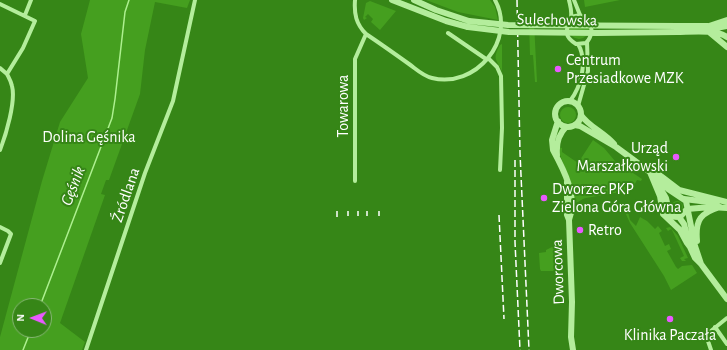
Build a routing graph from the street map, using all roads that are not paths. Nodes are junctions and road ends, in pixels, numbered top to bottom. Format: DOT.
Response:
graph roads {
  1 [pos="31,0"];
  2 [pos="195,0"];
  3 [pos="355,0"];
  4 [pos="392,0"];
  5 [pos="414,0"];
  6 [pos="495,0"];
  7 [pos="569,0"];
  8 [pos="574,0"];
  9 [pos="0,4"];
  10 [pos="25,15"];
  11 [pos="580,15"];
  12 [pos="571,17"];
  13 [pos="727,20"];
  14 [pos="468,24"];
  15 [pos="727,26"];
  16 [pos="708,29"];
  17 [pos="448,33"];
  18 [pos="366,34"];
  19 [pos="727,37"];
  20 [pos="587,42"];
  21 [pos="578,44"];
  22 [pos="727,48"];
  23 [pos="487,58"];
  24 [pos="0,68"];
  25 [pos="7,74"];
  26 [pos="570,101"];
  27 [pos="578,106"];
  28 [pos="581,115"];
  29 [pos="558,121"];
  30 [pos="575,125"];
  31 [pos="566,127"];
  32 [pos="616,147"];
  33 [pos="0,150"];
  34 [pos="557,157"];
  35 [pos="500,170"];
  36 [pos="651,174"];
  37 [pos="355,181"];
  38 [pos="681,198"];
  39 [pos="727,203"];
  40 [pos="667,205"];
  41 [pos="720,207"];
  42 [pos="727,208"];
  43 [pos="687,209"];
  44 [pos="679,217"];
  45 [pos="0,227"];
  46 [pos="690,247"];
  47 [pos="697,252"];
  48 [pos="0,262"];
  49 [pos="701,264"];
  50 [pos="727,299"];
  51 [pos="727,318"];
  52 [pos="715,327"];
  53 [pos="727,344"];
  54 [pos="86,350"];
  55 [pos="573,350"];
  56 [pos="711,350"];
  1 -- 10 [label="street"];
  2 -- 54 [label="street, Źródlana"];
  3 -- 18 [label="street"];
  4 -- 14 [label="street, Sulechowska"];
  5 -- 14 [label="street, Sulechowska"];
  6 -- 23 [label="street"];
  7 -- 12 [label="street"];
  8 -- 11 [label="street"];
  9 -- 10 [label="street"];
  10 -- 25 [label="street"];
  11 -- 12 [label="street"];
  11 -- 20 [label="street"];
  12 -- 21 [label="street"];
  13 -- 16 [label="street"];
  14 -- 16 [label="street, Sulechowska, bridge"];
  15 -- 16 [label="street, Sulechowska"];
  16 -- 19 [label="street, Sulechowska"];
  16 -- 22 [label="street"];
  17 -- 23 [label="street"];
  18 -- 23 [label="street"];
  18 -- 37 [label="street, Towarowa"];
  20 -- 21 [label="street"];
  20 -- 27 [label="street"];
  21 -- 26 [label="street"];
  23 -- 35 [label="street"];
  24 -- 25 [label="street"];
  25 -- 33 [label="street"];
  26 -- 27 [label="street"];
  26 -- 29 [label="street"];
  27 -- 28 [label="street"];
  28 -- 30 [label="street"];
  28 -- 32 [label="street"];
  29 -- 31 [label="street"];
  29 -- 34 [label="street, Dworcowa"];
  30 -- 31 [label="street"];
  30 -- 32 [label="street"];
  31 -- 34 [label="street, Dworcowa"];
  32 -- 36 [label="street"];
  34 -- 55 [label="street, Dworcowa"];
  36 -- 38 [label="street"];
  36 -- 39 [label="street"];
  36 -- 40 [label="street"];
  36 -- 46 [label="street"];
  38 -- 39 [label="street"];
  38 -- 40 [label="street"];
  38 -- 43 [label="street"];
  40 -- 44 [label="street"];
  41 -- 42 [label="street"];
  41 -- 43 [label="street"];
  41 -- 47 [label="street"];
  43 -- 44 [label="street"];
  43 -- 47 [label="street"];
  44 -- 46 [label="street"];
  45 -- 48 [label="street"];
  46 -- 49 [label="street"];
  47 -- 49 [label="street"];
  49 -- 50 [label="street"];
  51 -- 52 [label="street"];
  52 -- 53 [label="street"];
  52 -- 56 [label="street"];
}
